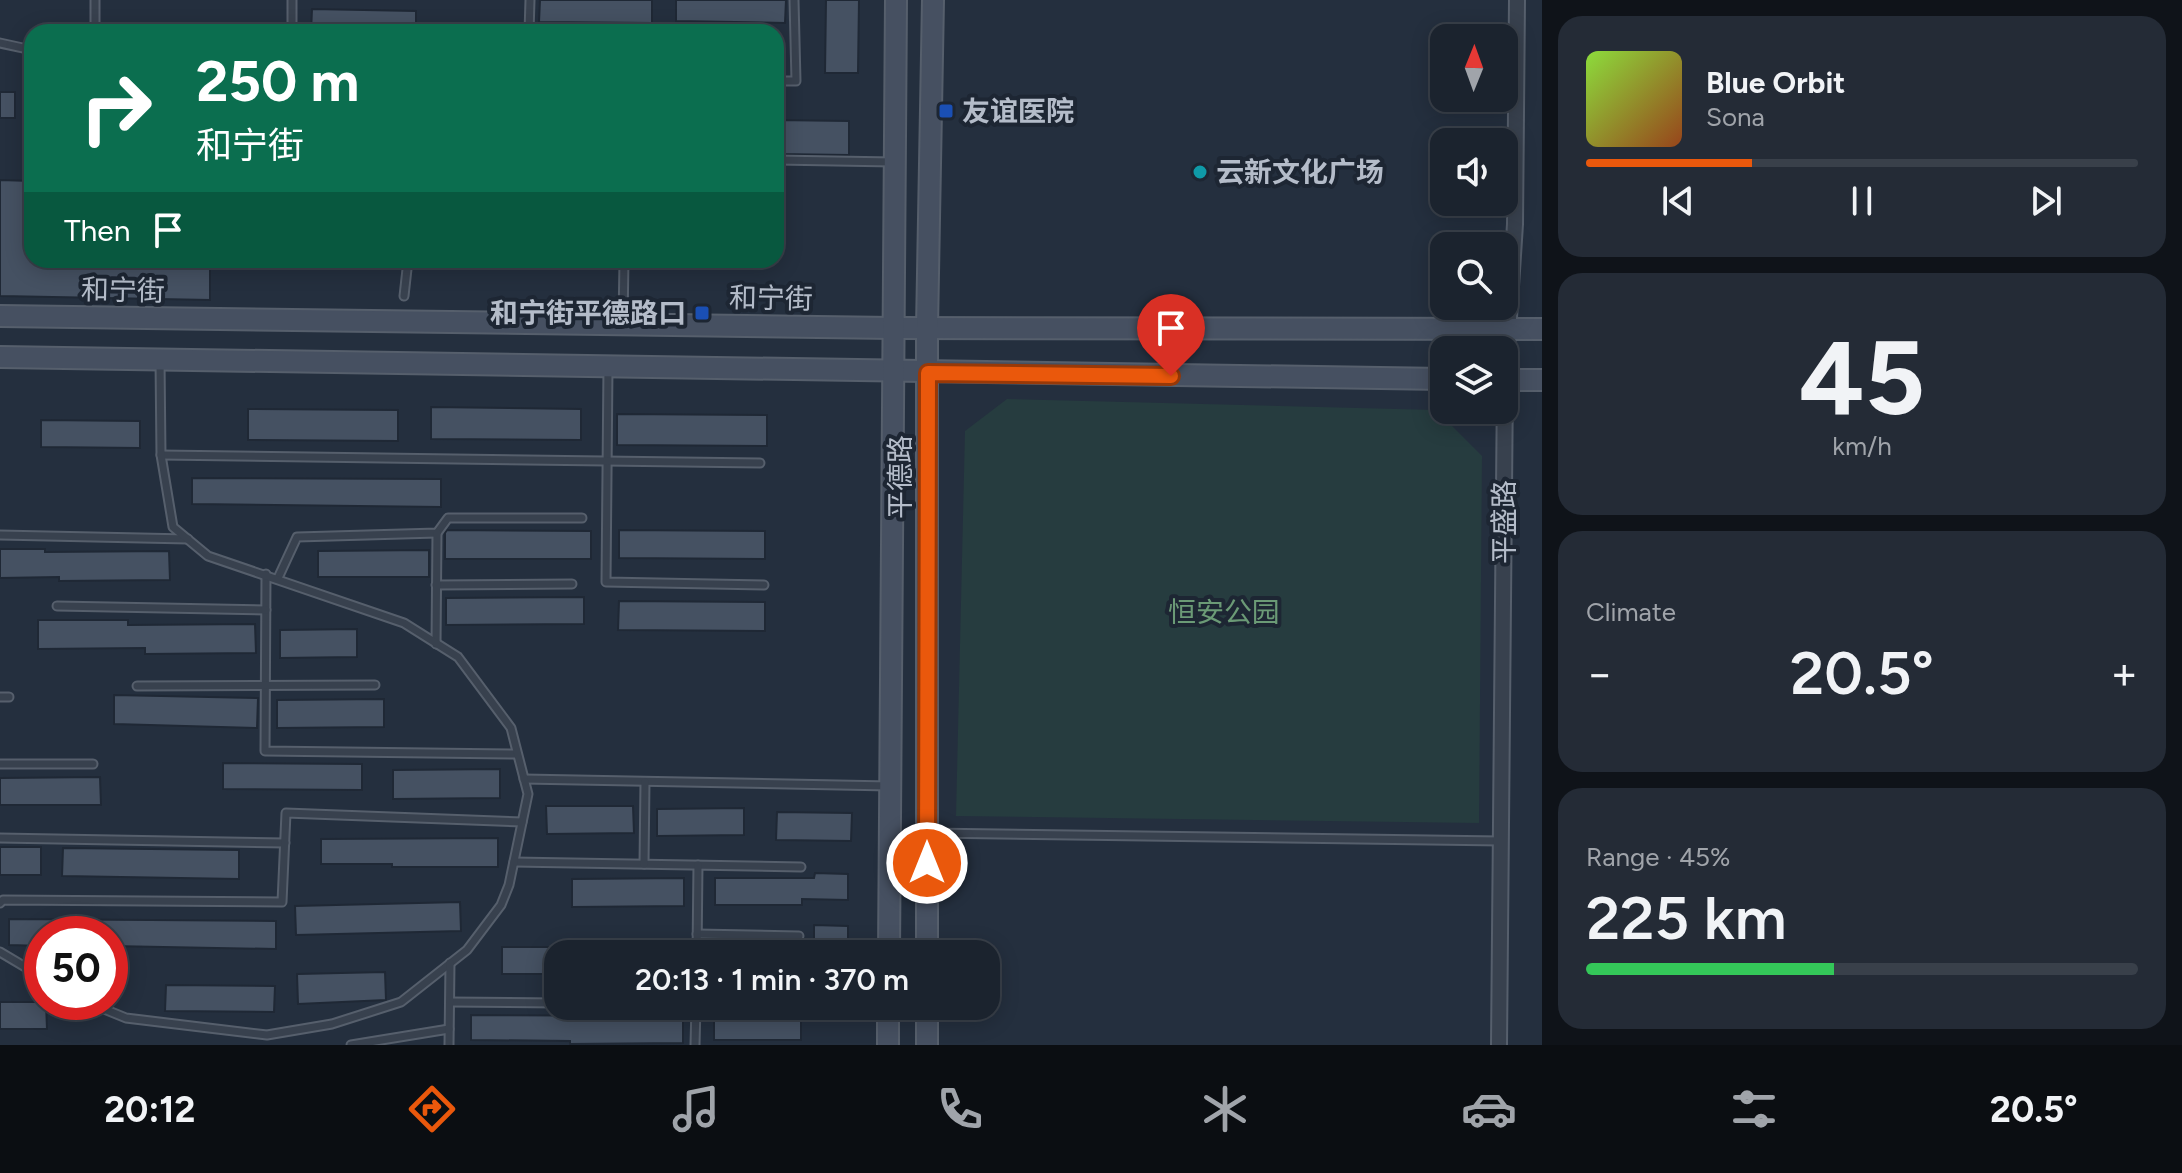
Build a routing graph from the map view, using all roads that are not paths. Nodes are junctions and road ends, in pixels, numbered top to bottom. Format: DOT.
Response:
graph roads {
  1 [pos="95,0"];
  2 [pos="292,0"];
  3 [pos="530,0"];
  4 [pos="794,0"];
  5 [pos="896,0"];
  6 [pos="933,0"];
  7 [pos="1517,0"];
  8 [pos="95,24"];
  9 [pos="292,24"];
  10 [pos="529,24"];
  11 [pos="0,43"];
  12 [pos="24,48"];
  13 [pos="784,81"];
  14 [pos="784,160"];
  15 [pos="895,162"];
  16 [pos="407,268"];
  17 [pos="624,268"];
  18 [pos="404,296"];
  19 [pos="0,316"];
  20 [pos="623,324"];
  21 [pos="893,328"];
  22 [pos="927,328"];
  23 [pos="1508,329"];
  24 [pos="1542,329"];
  25 [pos="1508,336"];
  26 [pos="0,357"];
  27 [pos="160,359"];
  28 [pos="608,367"];
  29 [pos="893,373"];
  30 [pos="928,373"];
  31 [pos="1430,379"];
  32 [pos="1518,380"];
  33 [pos="1542,380"];
  34 [pos="1505,424"];
  35 [pos="161,455"];
  36 [pos="607,460"];
  37 [pos="760,463"];
  38 [pos="582,518"];
  39 [pos="437,533"];
  40 [pos="0,535"];
  41 [pos="188,539"];
  42 [pos="266,574"];
  43 [pos="278,578"];
  44 [pos="572,584"];
  45 [pos="436,585"];
  46 [pos="764,585"];
  47 [pos="57,606"];
  48 [pos="266,610"];
  49 [pos="436,644"];
  50 [pos="375,685"];
  51 [pos="137,686"];
  52 [pos="265,687"];
  53 [pos="517,754"];
  54 [pos="0,764"];
  55 [pos="93,764"];
  56 [pos="524,779"];
  57 [pos="645,782"];
  58 [pos="890,786"];
  59 [pos="522,822"];
  60 [pos="927,833"];
  61 [pos="0,838"];
  62 [pos="1501,841"];
  63 [pos="285,843"];
  64 [pos="514,862"];
  65 [pos="644,864"];
  66 [pos="698,865"];
  67 [pos="801,867"];
  68 [pos="0,903"];
  69 [pos="697,934"];
  70 [pos="799,936"];
  71 [pos="697,940"];
  72 [pos="889,940"];
  73 [pos="927,940"];
  74 [pos="0,952"];
  75 [pos="450,963"];
  76 [pos="24,966"];
  77 [pos="450,1002"];
  78 [pos="544,1003"];
  79 [pos="128,1018"];
  80 [pos="696,1020"];
  81 [pos="888,1020"];
  82 [pos="927,1020"];
  83 [pos="449,1029"];
  84 [pos="255,1034"];
  85 [pos="254,1045"];
  86 [pos="351,1045"];
  87 [pos="449,1045"];
  88 [pos="695,1045"];
  89 [pos="888,1045"];
  90 [pos="927,1045"];
  91 [pos="1499,1045"];
  1 -- 8 [label="lane"];
  2 -- 9 [label="lane"];
  3 -- 10 [label="lane"];
  4 -- 13 [label="lane"];
  5 -- 15 [label="main road, 平德路"];
  6 -- 22 [label="main road, 平德路"];
  7 -- 23 [label="street, 平盛路"];
  11 -- 12 [label="lane"];
  14 -- 15 [label="lane"];
  15 -- 21 [label="main road, 平德路"];
  16 -- 18 [label="lane"];
  17 -- 20 [label="lane"];
  19 -- 20 [label="main road, 和宁街"];
  20 -- 21 [label="main road, 和宁街"];
  21 -- 22 [label="main road, 和宁街"];
  21 -- 29 [label="main road, 平德路"];
  22 -- 23 [label="main road, 和宁街"];
  22 -- 30 [label="main road, 平德路"];
  23 -- 24 [label="main road, 和宁街"];
  23 -- 25 [label="street, 平盛路"];
  26 -- 27 [label="main road"];
  27 -- 28 [label="main road"];
  27 -- 35 [label="lane"];
  28 -- 29 [label="main road"];
  28 -- 36 [label="lane"];
  29 -- 30 [label="main road"];
  29 -- 58 [label="main road, 平德路"];
  30 -- 31 [label="main road"];
  30 -- 60 [label="main road, 平德路"];
  32 -- 33 [label="main road"];
  34 -- 62 [label="street, 平盛路"];
  35 -- 36 [label="lane"];
  35 -- 41 [label="lane"];
  36 -- 37 [label="lane"];
  36 -- 46 [label="lane"];
  38 -- 39 [label="lane"];
  39 -- 43 [label="lane"];
  39 -- 45 [label="lane"];
  40 -- 41 [label="lane"];
  41 -- 42 [label="lane"];
  42 -- 43 [label="lane"];
  42 -- 48 [label="lane"];
  43 -- 49 [label="lane"];
  44 -- 45 [label="lane"];
  45 -- 49 [label="lane"];
  47 -- 48 [label="lane"];
  48 -- 52 [label="lane"];
  49 -- 53 [label="lane"];
  50 -- 52 [label="lane"];
  51 -- 52 [label="lane"];
  52 -- 53 [label="lane"];
  53 -- 56 [label="lane"];
  54 -- 55 [label="lane"];
  56 -- 57 [label="lane"];
  56 -- 59 [label="lane"];
  57 -- 58 [label="lane"];
  57 -- 65 [label="lane"];
  58 -- 72 [label="main road, 平德路"];
  59 -- 63 [label="lane"];
  59 -- 64 [label="lane"];
  60 -- 62 [label="lane"];
  60 -- 73 [label="main road, 平德路"];
  61 -- 63 [label="lane"];
  62 -- 91 [label="street, 平盛路"];
  63 -- 68 [label="lane"];
  64 -- 65 [label="lane"];
  64 -- 75 [label="lane"];
  65 -- 66 [label="lane"];
  66 -- 67 [label="lane"];
  66 -- 69 [label="lane"];
  69 -- 70 [label="lane"];
  69 -- 71 [label="lane"];
  74 -- 76 [label="lane"];
  75 -- 77 [label="lane"];
  75 -- 84 [label="lane"];
  77 -- 78 [label="lane"];
  77 -- 83 [label="lane"];
  79 -- 84 [label="lane"];
  80 -- 88 [label="lane"];
  81 -- 89 [label="main road"];
  82 -- 90 [label="main road"];
  83 -- 86 [label="lane"];
  83 -- 87 [label="lane"];
  84 -- 85 [label="lane"];
}
